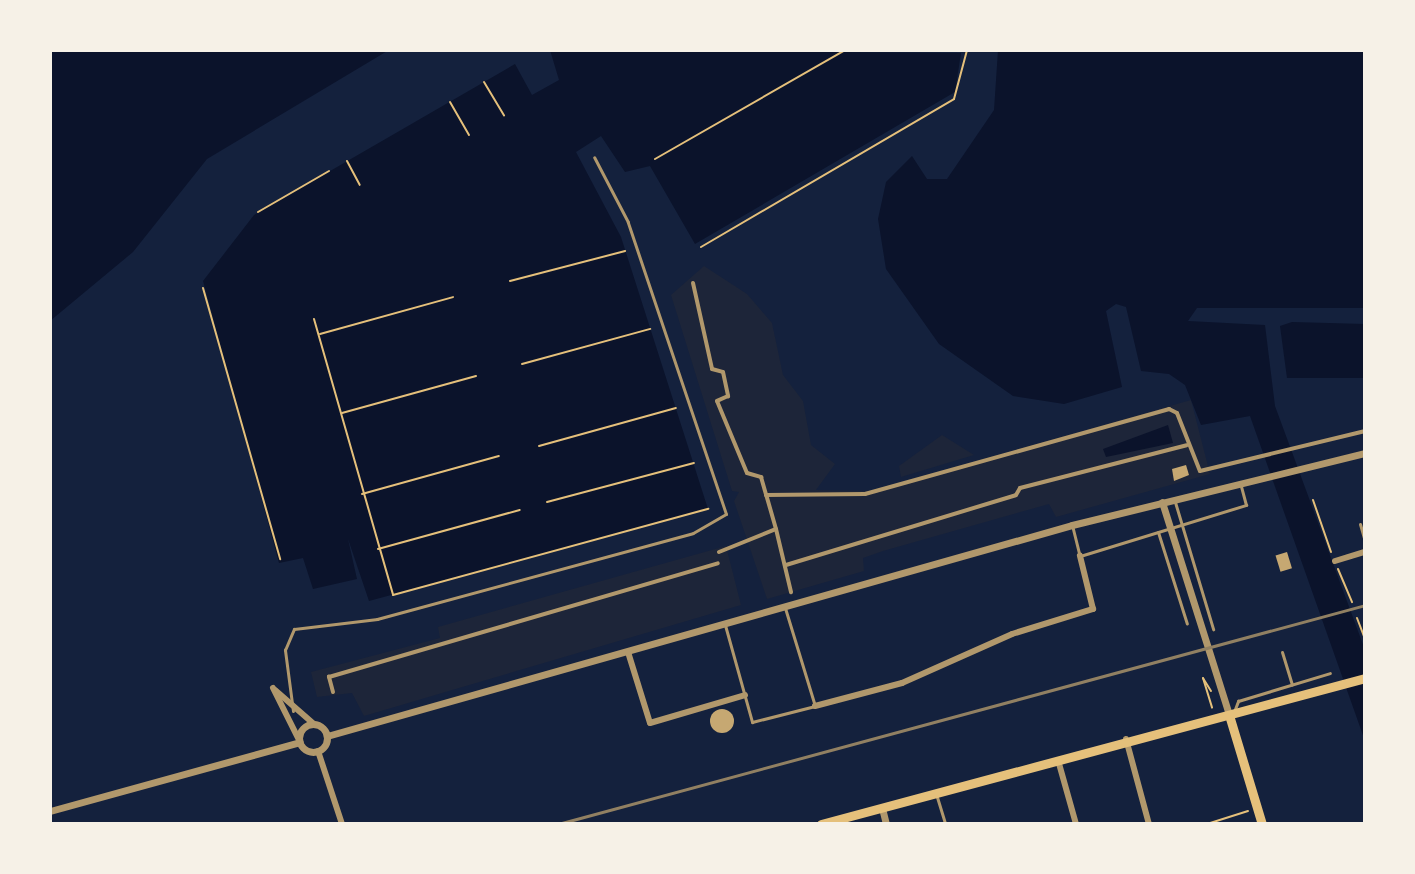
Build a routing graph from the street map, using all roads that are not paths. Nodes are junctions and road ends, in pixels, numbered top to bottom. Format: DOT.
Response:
graph roads {
  1 [pos="594,157"];
  2 [pos="693,283"];
  3 [pos="1365,431"];
  4 [pos="1187,445"];
  5 [pos="1365,453"];
  6 [pos="1241,482"];
  7 [pos="766,495"];
  8 [pos="1174,499"];
  9 [pos="1162,502"];
  10 [pos="1181,524"];
  11 [pos="1360,524"];
  12 [pos="1072,525"];
  13 [pos="1170,528"];
  14 [pos="776,529"];
  15 [pos="1157,531"];
  16 [pos="1365,542"];
  17 [pos="722,551"];
  18 [pos="1365,552"];
  19 [pos="1080,556"];
  20 [pos="1335,561"];
  21 [pos="718,563"];
  22 [pos="786,565"];
  23 [pos="791,592"];
  24 [pos="785,607"];
  25 [pos="1187,624"];
  26 [pos="725,625"];
  27 [pos="1213,629"];
  28 [pos="628,652"];
  29 [pos="1282,652"];
  30 [pos="1330,673"];
  31 [pos="1365,678"];
  32 [pos="1292,685"];
  33 [pos="333,692"];
  34 [pos="745,695"];
  35 [pos="815,706"];
  36 [pos="293,711"];
  37 [pos="1231,714"];
  38 [pos="314,724"];
  39 [pos="327,736"];
  40 [pos="1126,739"];
  41 [pos="300,742"];
  42 [pos="318,751"];
  43 [pos="1058,760"];
  44 [pos="936,793"];
  45 [pos="882,808"];
  46 [pos="50,811"];
  47 [pos="342,824"];
  48 [pos="821,824"];
  49 [pos="886,824"];
  50 [pos="945,824"];
  51 [pos="1076,824"];
  52 [pos="1149,824"];
  53 [pos="1262,824"];
  1 -- 36 [label="lane"];
  2 -- 7 [label="street"];
  3 -- 4 [label="street"];
  4 -- 7 [label="street"];
  4 -- 22 [label="street"];
  5 -- 6 [label="street"];
  6 -- 8 [label="street"];
  6 -- 10 [label="lane"];
  7 -- 14 [label="street"];
  8 -- 9 [label="street"];
  8 -- 10 [label="lane"];
  9 -- 12 [label="street"];
  9 -- 13 [label="street"];
  10 -- 13 [label="lane"];
  10 -- 27 [label="lane"];
  11 -- 16 [label="lane"];
  12 -- 19 [label="lane"];
  12 -- 24 [label="street"];
  13 -- 15 [label="lane"];
  13 -- 37 [label="street"];
  14 -- 17 [label="street"];
  14 -- 22 [label="street"];
  15 -- 19 [label="lane"];
  15 -- 25 [label="lane"];
  18 -- 20 [label="street"];
  19 -- 35 [label="street"];
  21 -- 33 [label="street"];
  22 -- 23 [label="street"];
  24 -- 26 [label="street"];
  24 -- 35 [label="lane"];
  26 -- 28 [label="street"];
  26 -- 34 [label="lane"];
  28 -- 34 [label="street"];
  28 -- 39 [label="street"];
  29 -- 32 [label="lane"];
  30 -- 32 [label="lane"];
  31 -- 37 [label="main road"];
  32 -- 37 [label="lane"];
  34 -- 35 [label="lane"];
  36 -- 38 [label="street"];
  36 -- 41 [label="street"];
  37 -- 40 [label="main road"];
  37 -- 53 [label="main road"];
  38 -- 39 [label="street"];
  38 -- 41 [label="street"];
  39 -- 42 [label="street"];
  40 -- 43 [label="main road"];
  40 -- 52 [label="street"];
  41 -- 42 [label="street"];
  41 -- 46 [label="street"];
  42 -- 47 [label="street"];
  43 -- 44 [label="main road"];
  43 -- 51 [label="street"];
  44 -- 45 [label="main road"];
  44 -- 50 [label="lane"];
  45 -- 48 [label="main road"];
  45 -- 49 [label="street"];
}
